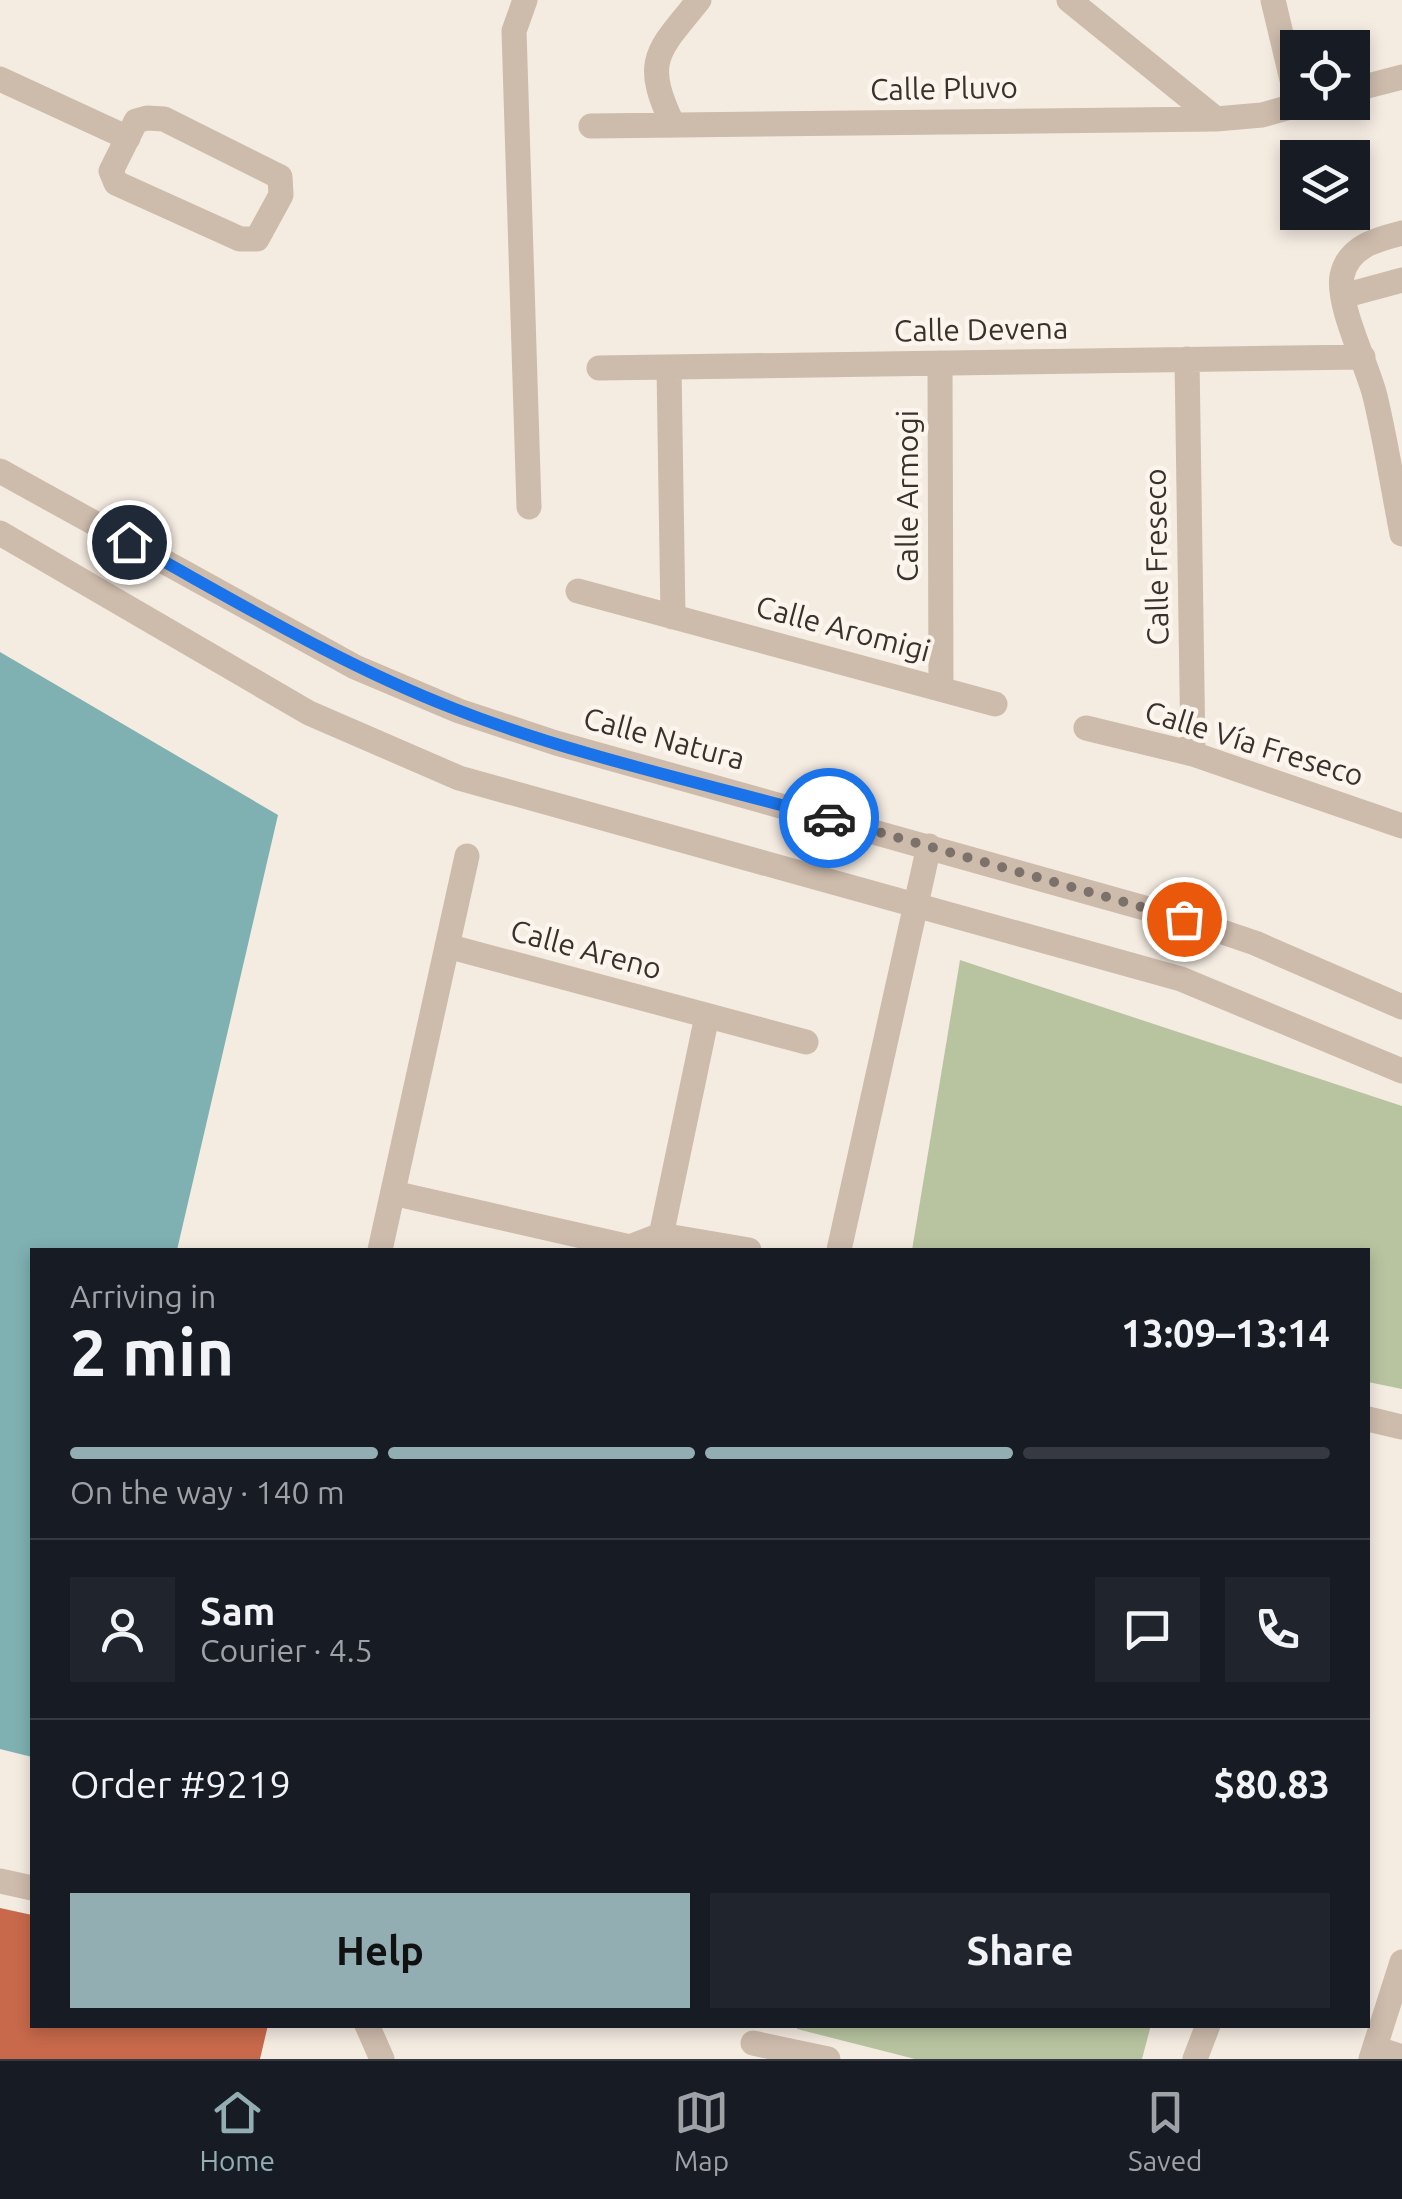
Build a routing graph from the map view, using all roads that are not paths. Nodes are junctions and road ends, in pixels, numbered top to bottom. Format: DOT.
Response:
graph roads {
  1 [pos="525,0"];
  2 [pos="699,0"];
  3 [pos="1069,0"];
  4 [pos="1274,0"];
  5 [pos="1282,30"];
  6 [pos="1402,77"];
  7 [pos="0,78"];
  8 [pos="1370,85"];
  9 [pos="1280,111"];
  10 [pos="1216,119"];
  11 [pos="673,125"];
  12 [pos="590,126"];
  13 [pos="128,138"];
  14 [pos="1402,233"];
  15 [pos="1402,280"];
  16 [pos="1344,296"];
  17 [pos="1364,357"];
  18 [pos="1187,360"];
  19 [pos="940,363"];
  20 [pos="670,367"];
  21 [pos="598,368"];
  22 [pos="0,470"];
  23 [pos="529,506"];
  24 [pos="0,533"];
  25 [pos="1402,534"];
  26 [pos="578,591"];
  27 [pos="674,618"];
  28 [pos="941,689"];
  29 [pos="995,704"];
  30 [pos="1086,728"];
  31 [pos="1193,754"];
  32 [pos="1402,826"];
  33 [pos="929,846"];
  34 [pos="467,856"];
  35 [pos="916,904"];
  36 [pos="447,946"];
  37 [pos="1402,1007"];
  38 [pos="707,1016"];
  39 [pos="806,1042"];
  40 [pos="1402,1071"];
  41 [pos="393,1192"];
  42 [pos="660,1243"];
  43 [pos="380,1248"];
  44 [pos="632,1248"];
  45 [pos="724,1248"];
  46 [pos="839,1248"];
  47 [pos="1370,1419"];
  48 [pos="1402,1426"];
  49 [pos="0,1881"];
  50 [pos="30,1888"];
  51 [pos="1402,1962"];
  52 [pos="368,2028"];
  53 [pos="1207,2028"];
  54 [pos="754,2042"];
  55 [pos="1373,2054"];
  56 [pos="1402,2057"];
  57 [pos="382,2059"];
  58 [pos="828,2059"];
  59 [pos="1195,2059"];
  1 -- 23 [label="street"];
  2 -- 11 [label="street"];
  3 -- 10 [label="street"];
  4 -- 5 [label="street"];
  6 -- 8 [label="street"];
  7 -- 13 [label="street"];
  9 -- 10 [label="street, Calle Pluvo"];
  10 -- 11 [label="street, Calle Pluvo"];
  11 -- 12 [label="street, Calle Pluvo"];
  13 -- 13 [label="street"];
  14 -- 16 [label="street"];
  15 -- 16 [label="street"];
  16 -- 17 [label="street"];
  17 -- 18 [label="street, Calle Devena"];
  17 -- 25 [label="street"];
  18 -- 19 [label="street, Calle Devena"];
  18 -- 31 [label="street, Calle Freseco"];
  19 -- 20 [label="street, Calle Devena"];
  19 -- 28 [label="street, Calle Armogi"];
  20 -- 21 [label="street, Calle Devena"];
  20 -- 27 [label="street"];
  22 -- 33 [label="street, Calle Natura"];
  24 -- 35 [label="street"];
  26 -- 27 [label="street, Calle Aromigi"];
  27 -- 28 [label="street, Calle Aromigi"];
  28 -- 29 [label="street, Calle Aromigi"];
  30 -- 31 [label="street, Calle Vía Freseco"];
  31 -- 32 [label="street, Calle Vía Freseco"];
  33 -- 35 [label="street"];
  33 -- 37 [label="street, Calle Natura"];
  34 -- 36 [label="street"];
  35 -- 40 [label="street"];
  35 -- 46 [label="street"];
  36 -- 38 [label="street, Calle Areno"];
  36 -- 41 [label="street"];
  38 -- 39 [label="street, Calle Areno"];
  38 -- 42 [label="street"];
  41 -- 43 [label="street"];
  41 -- 44 [label="street"];
  42 -- 44 [label="street"];
  42 -- 45 [label="street"];
  47 -- 48 [label="street"];
  49 -- 50 [label="street"];
  51 -- 55 [label="street"];
  52 -- 57 [label="street"];
  53 -- 59 [label="street"];
  54 -- 58 [label="street"];
  55 -- 56 [label="street"];
}
